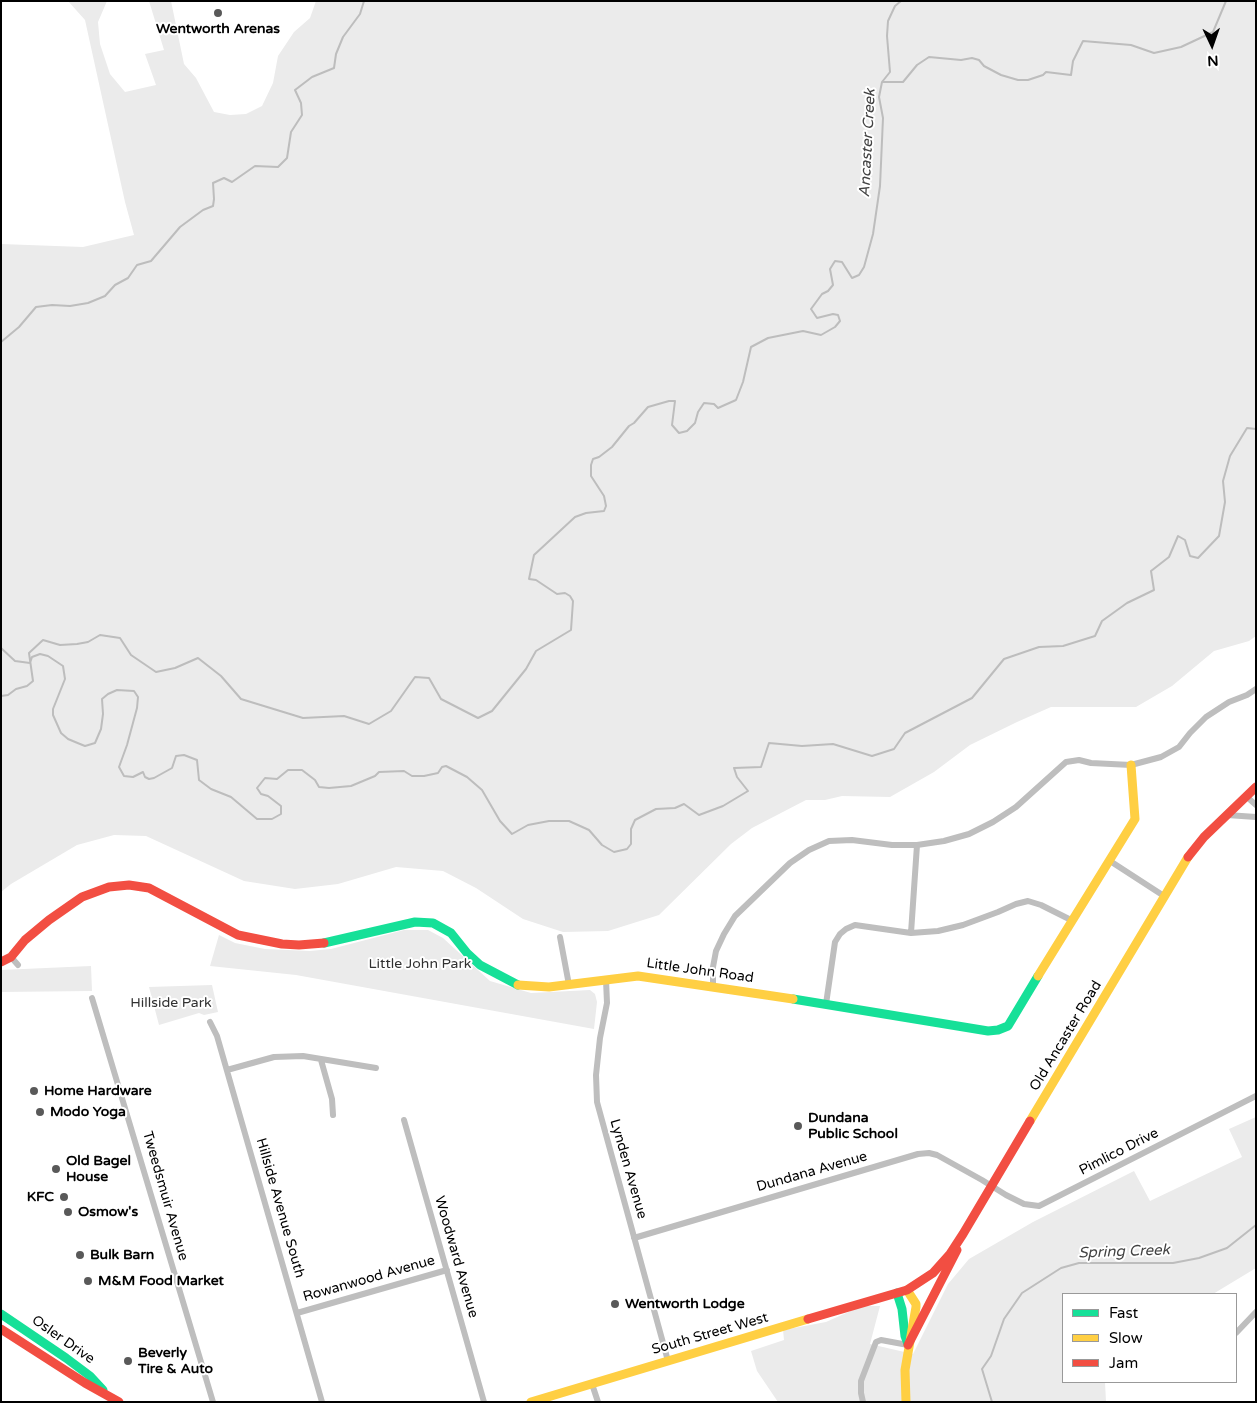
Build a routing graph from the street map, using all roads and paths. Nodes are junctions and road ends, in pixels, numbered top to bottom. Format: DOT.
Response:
graph roads {
  1 [pos="1256,689"];
  2 [pos="1131,765"];
  3 [pos="1256,787"];
  4 [pos="1247,796"];
  5 [pos="1256,805"];
  6 [pos="1227,815"];
  7 [pos="1256,817"];
  8 [pos="917,845"];
  9 [pos="1110,861"];
  10 [pos="1164,896"];
  11 [pos="1071,920"];
  12 [pos="911,933"];
  13 [pos="560,937"];
  14 [pos="11,957"];
  15 [pos="1,962"];
  16 [pos="18,965"];
  17 [pos="606,980"];
  18 [pos="569,985"];
  19 [pos="713,986"];
  20 [pos="92,998"];
  21 [pos="826,1004"];
  22 [pos="210,1022"];
  23 [pos="321,1060"];
  24 [pos="376,1068"];
  25 [pos="227,1070"];
  26 [pos="1256,1096"];
  27 [pos="333,1115"];
  28 [pos="404,1120"];
  29 [pos="992,1186"];
  30 [pos="963,1234"];
  31 [pos="634,1238"];
  32 [pos="447,1270"];
  33 [pos="906,1290"];
  34 [pos="897,1293"];
  35 [pos="1256,1312"];
  36 [pos="297,1313"];
  37 [pos="1,1314"];
  38 [pos="1,1329"];
  39 [pos="1237,1332"];
  40 [pos="908,1345"];
  41 [pos="668,1361"];
  42 [pos="592,1384"];
  43 [pos="106,1393"];
  44 [pos="100,1402"];
  45 [pos="119,1402"];
  46 [pos="213,1402"];
  47 [pos="322,1402"];
  48 [pos="484,1402"];
  49 [pos="531,1402"];
  50 [pos="598,1402"];
  51 [pos="863,1402"];
  52 [pos="906,1402"];
  1 -- 2 [label="street"];
  2 -- 8 [label="street"];
  2 -- 9 [label="street, Little John Road"];
  3 -- 4 [label="street, Old Ancaster Road"];
  4 -- 5 [label="street"];
  4 -- 6 [label="street, Old Ancaster Road"];
  6 -- 7 [label="street"];
  6 -- 10 [label="street, Old Ancaster Road"];
  8 -- 12 [label="street"];
  8 -- 19 [label="street"];
  9 -- 10 [label="street"];
  9 -- 11 [label="street, Little John Road"];
  10 -- 29 [label="street, Old Ancaster Road"];
  11 -- 12 [label="street"];
  11 -- 21 [label="street, Little John Road"];
  12 -- 21 [label="street"];
  13 -- 18 [label="street"];
  14 -- 15 [label="street, Little John Road"];
  14 -- 16 [label="street"];
  14 -- 18 [label="street, Little John Road"];
  17 -- 18 [label="street, Little John Road"];
  17 -- 19 [label="street, Little John Road"];
  17 -- 31 [label="street, Lynden Avenue"];
  19 -- 21 [label="street, Little John Road"];
  20 -- 46 [label="street, Tweedsmuir Avenue"];
  22 -- 25 [label="street, Hillside Avenue South"];
  23 -- 24 [label="street"];
  23 -- 25 [label="street"];
  23 -- 27 [label="street"];
  25 -- 36 [label="street, Hillside Avenue South"];
  26 -- 29 [label="street, Pimlico Drive"];
  28 -- 32 [label="street, Woodward Avenue"];
  29 -- 30 [label="street, Old Ancaster Road"];
  29 -- 31 [label="street, Dundana Avenue"];
  30 -- 33 [label="street, Old Ancaster Road"];
  30 -- 40 [label="street"];
  31 -- 41 [label="street, Lynden Avenue"];
  32 -- 36 [label="street, Rowanwood Avenue"];
  32 -- 48 [label="street, Woodward Avenue"];
  33 -- 34 [label="street, Old Ancaster Road"];
  33 -- 40 [label="street"];
  34 -- 40 [label="street"];
  34 -- 41 [label="street, South Street West"];
  35 -- 39 [label="street"];
  36 -- 47 [label="street, Hillside Avenue South"];
  37 -- 43 [label="street, Osler Drive"];
  38 -- 43 [label="street, Osler Drive"];
  40 -- 51 [label="street"];
  40 -- 52 [label="street"];
  41 -- 42 [label="street, South Street West"];
  42 -- 49 [label="street, South Street West"];
  42 -- 50 [label="street"];
  43 -- 44 [label="street"];
  43 -- 45 [label="street, Osler Drive"];
}
